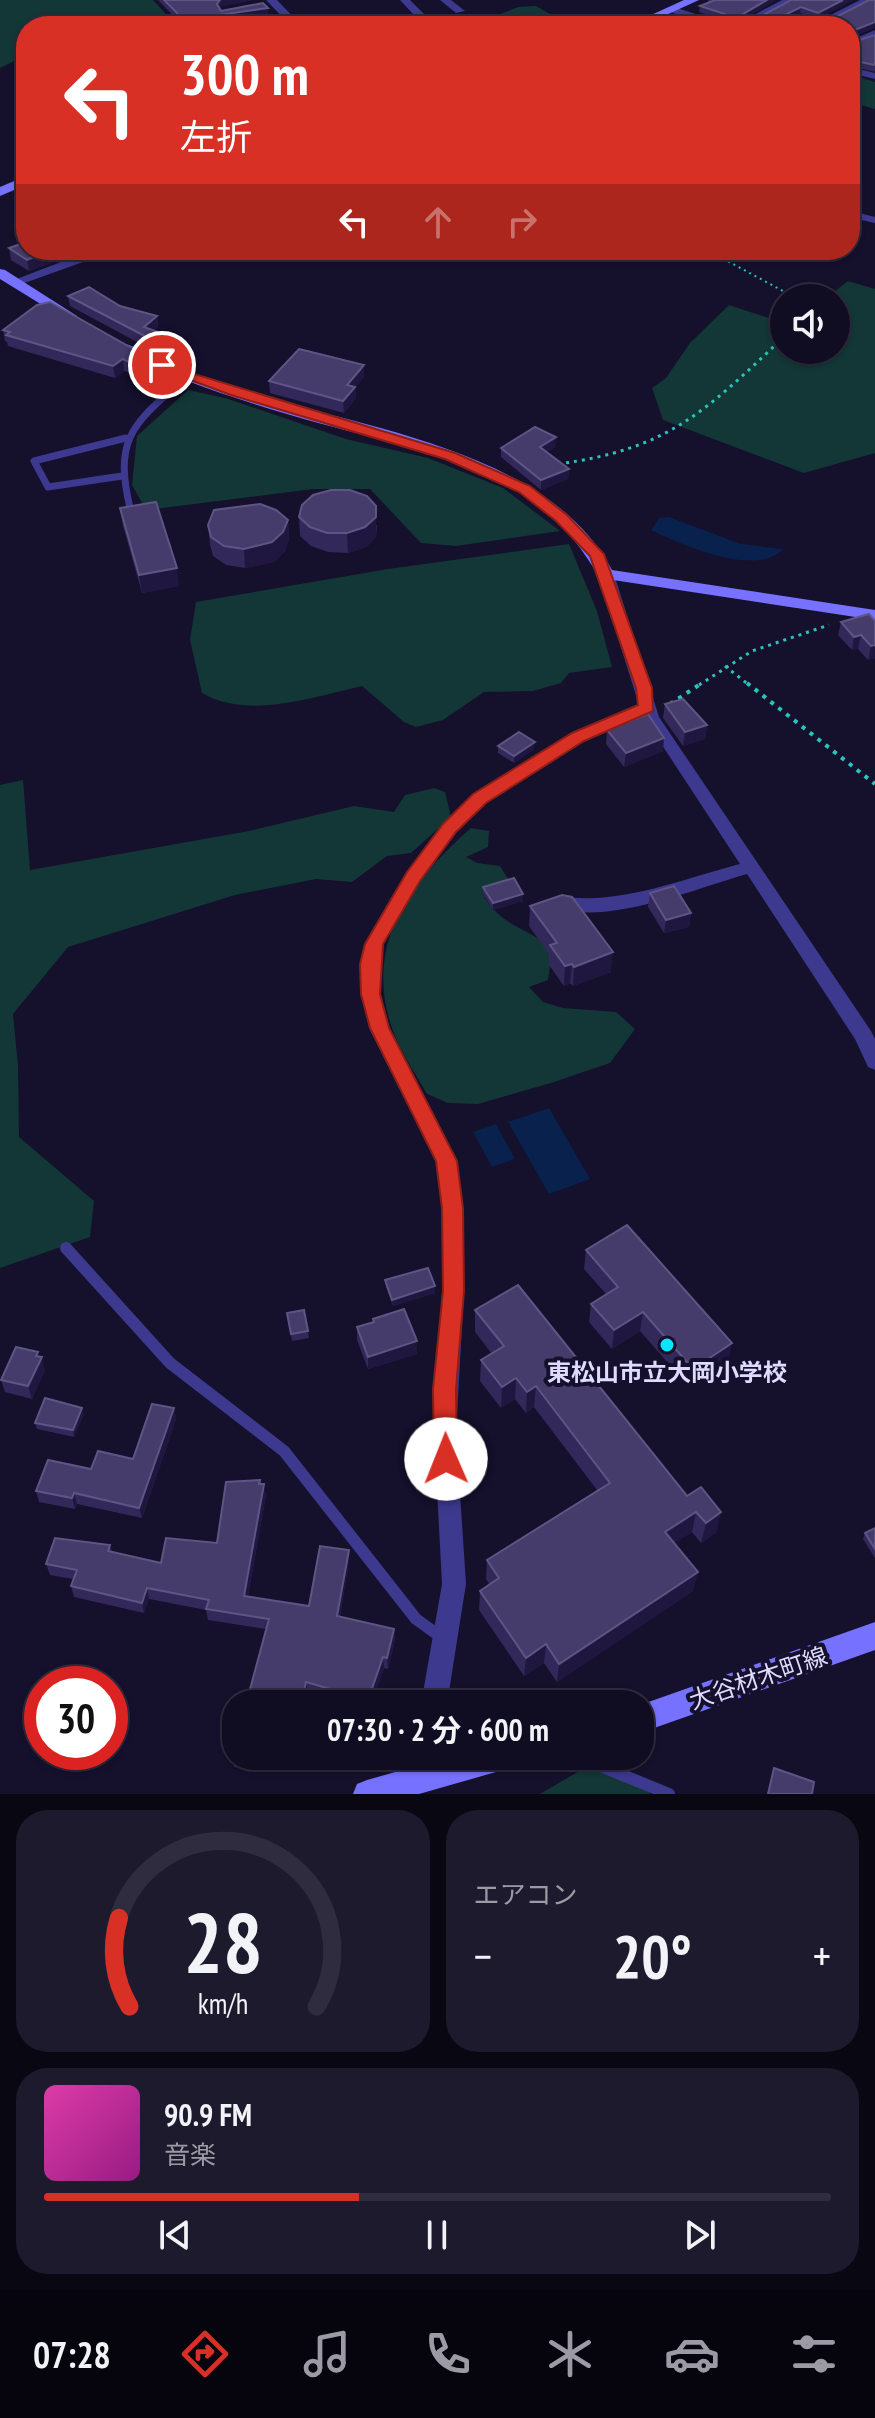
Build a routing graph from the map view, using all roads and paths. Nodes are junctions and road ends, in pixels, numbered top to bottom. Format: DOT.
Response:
graph roads {
  1 [pos="405,0"];
  2 [pos="445,0"];
  3 [pos="693,0"];
  4 [pos="790,0"];
  5 [pos="868,0"];
  6 [pos="268,2"];
  7 [pos="674,10"];
  8 [pos="460,11"];
  9 [pos="285,16"];
  10 [pos="420,16"];
  11 [pos="659,16"];
  12 [pos="692,16"];
  13 [pos="758,16"];
  14 [pos="835,16"];
  15 [pos="68,260"];
  16 [pos="726,260"];
  17 [pos="0,273"];
  18 [pos="15,282"];
  19 [pos="770,284"];
  20 [pos="80,323"];
  21 [pos="105,337"];
  22 [pos="770,349"];
  23 [pos="187,376"];
  24 [pos="126,438"];
  25 [pos="555,465"];
  26 [pos="122,476"];
  27 [pos="131,512"];
  28 [pos="606,574"];
  29 [pos="868,614"];
  30 [pos="725,666"];
  31 [pos="649,712"];
  32 [pos="875,784"];
  33 [pos="750,867"];
  34 [pos="545,901"];
  35 [pos="875,1062"];
  36 [pos="66,1248"];
  37 [pos="875,1636"];
  38 [pos="444,1639"];
  39 [pos="436,1690"];
  40 [pos="654,1714"];
  41 [pos="444,1770"];
  42 [pos="610,1770"];
  43 [pos="423,1775"];
  44 [pos="367,1794"];
  45 [pos="669,1794"];
  1 -- 10 [label="street"];
  2 -- 8 [label="street"];
  3 -- 7 [label="street"];
  4 -- 13 [label="street"];
  5 -- 14 [label="street"];
  6 -- 9 [label="street"];
  7 -- 11 [label="street"];
  7 -- 12 [label="street"];
  15 -- 18 [label="street"];
  16 -- 19 [label="path"];
  17 -- 18 [label="street"];
  18 -- 20 [label="street"];
  21 -- 23 [label="street"];
  22 -- 25 [label="path"];
  23 -- 24 [label="lane"];
  23 -- 28 [label="street"];
  24 -- 26 [label="lane"];
  24 -- 26 [label="lane"];
  26 -- 27 [label="lane"];
  28 -- 29 [label="street"];
  28 -- 31 [label="street"];
  29 -- 30 [label="path"];
  30 -- 31 [label="path"];
  30 -- 32 [label="path"];
  31 -- 33 [label="street"];
  31 -- 38 [label="street"];
  33 -- 34 [label="street"];
  33 -- 35 [label="street"];
  36 -- 38 [label="lane"];
  37 -- 40 [label="street, 大谷材木町線"];
  38 -- 39 [label="street"];
  41 -- 43 [label="street"];
  42 -- 45 [label="lane"];
  43 -- 44 [label="street"];
}
